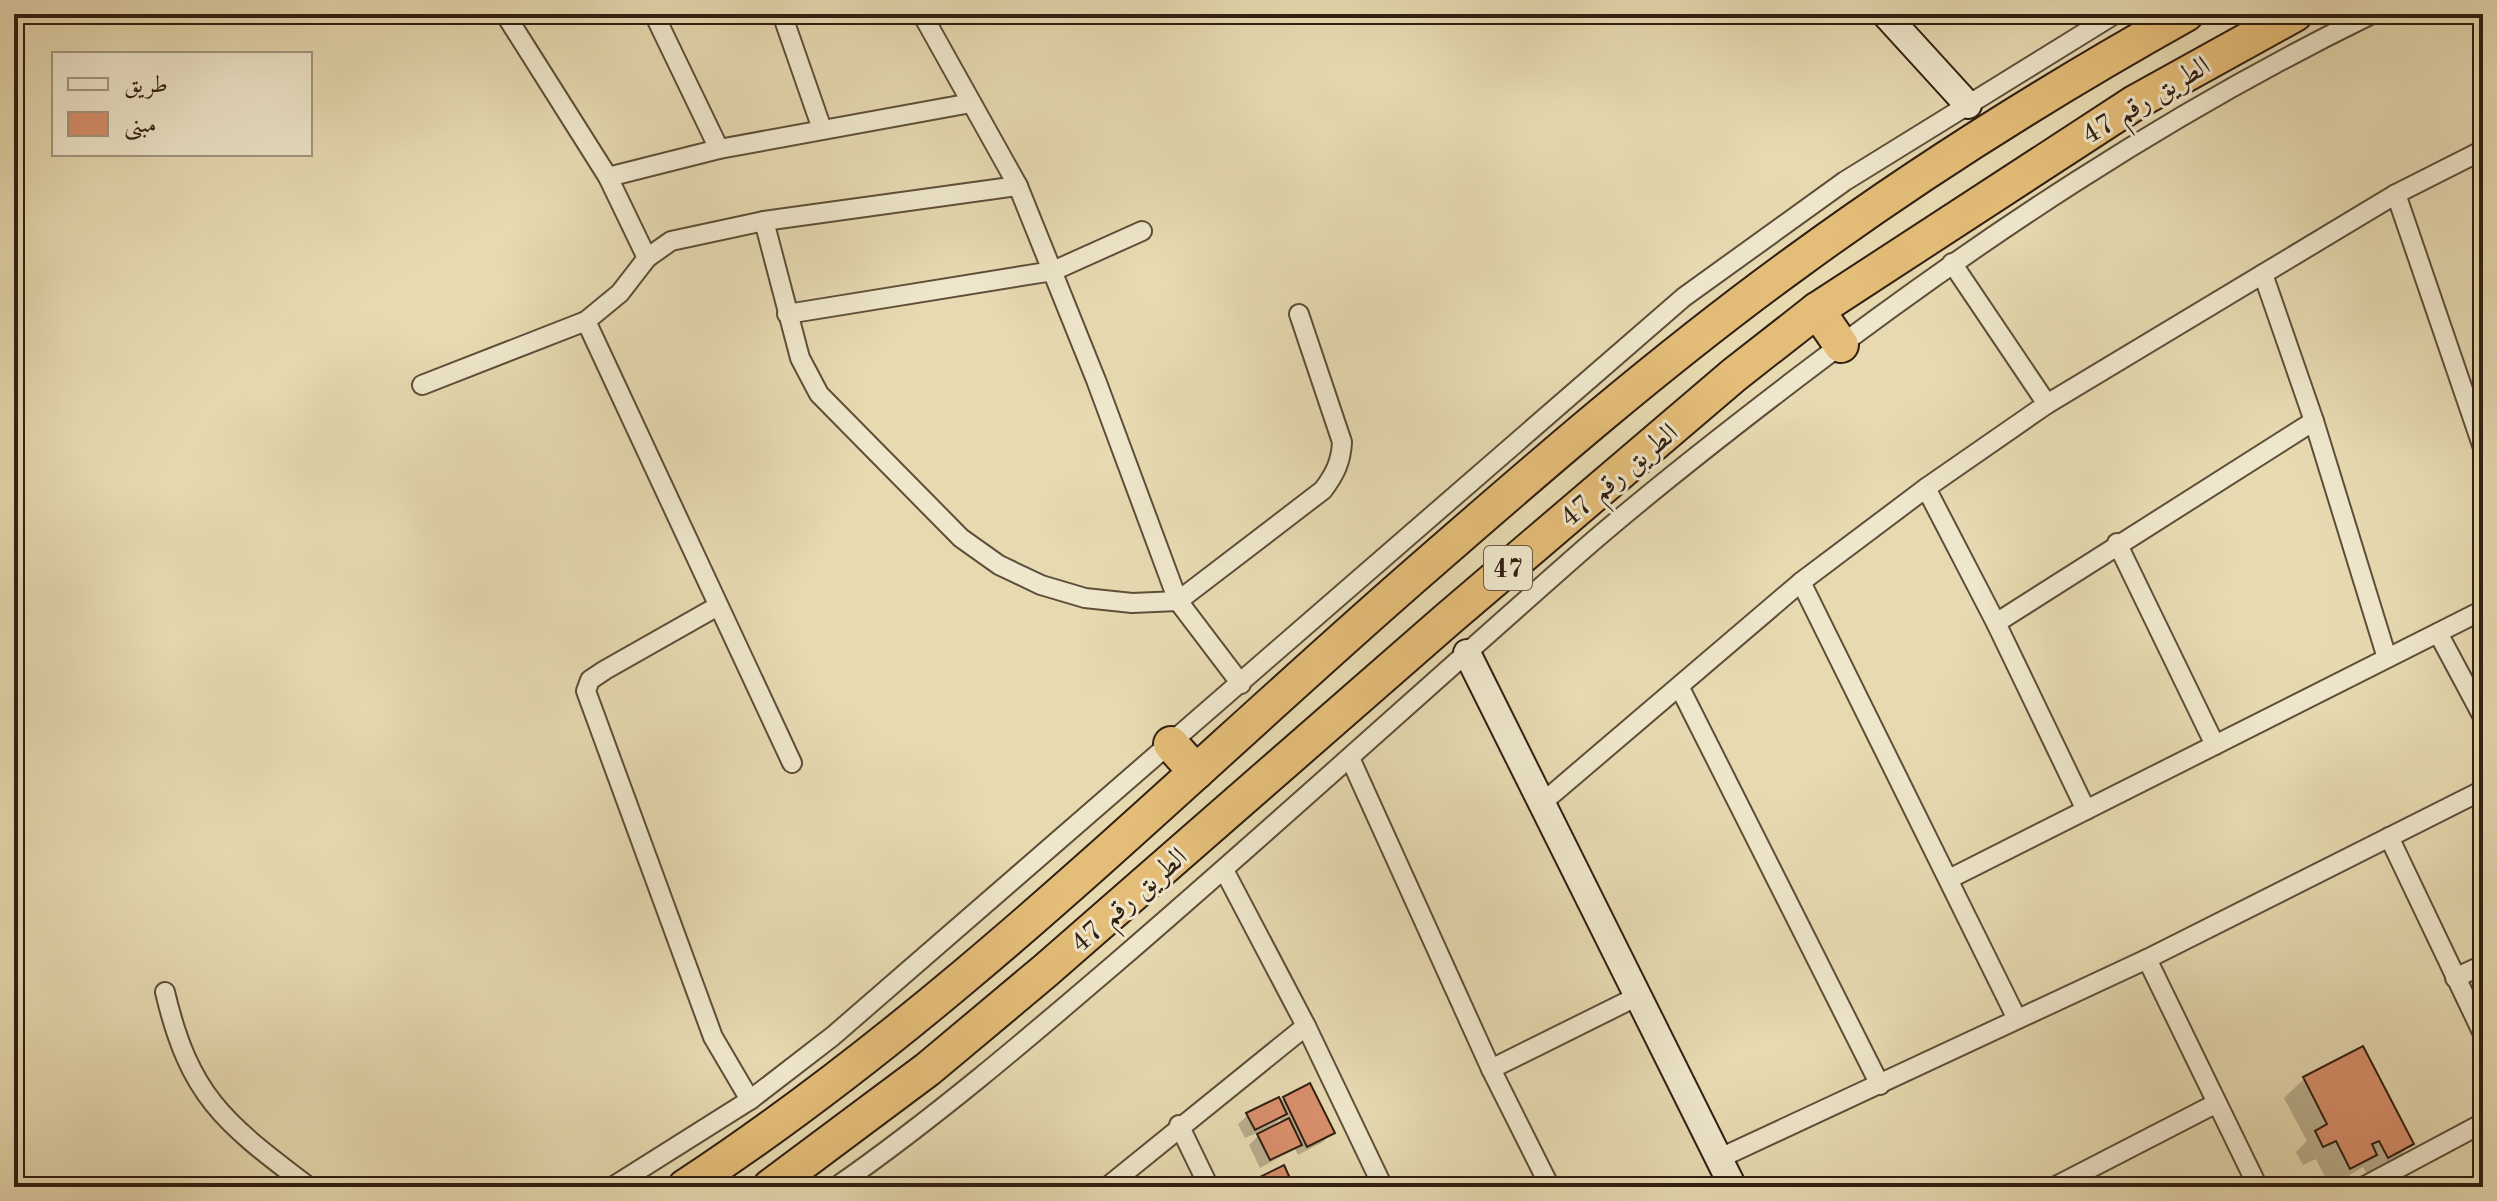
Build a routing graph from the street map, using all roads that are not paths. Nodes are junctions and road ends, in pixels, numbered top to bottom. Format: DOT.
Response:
graph roads {
  1 [pos="505,14"];
  2 [pos="654,14"];
  3 [pos="782,14"];
  4 [pos="922,14"];
  5 [pos="1885,14"];
  6 [pos="2115,14"];
  7 [pos="2186,14"];
  8 [pos="2295,14"];
  9 [pos="2372,14"];
  10 [pos="971,103"];
  11 [pos="1968,105"];
  12 [pos="822,129"];
  13 [pos="1990,133"];
  14 [pos="719,149"];
  15 [pos="2483,150"];
  16 [pos="608,177"];
  17 [pos="2017,178"];
  18 [pos="1018,186"];
  19 [pos="2396,194"];
  20 [pos="764,221"];
  21 [pos="1142,231"];
  22 [pos="647,258"];
  23 [pos="1952,263"];
  24 [pos="1053,271"];
  25 [pos="2263,274"];
  26 [pos="1817,310"];
  27 [pos="787,314"];
  28 [pos="1299,314"];
  29 [pos="586,321"];
  30 [pos="1841,345"];
  31 [pos="422,385"];
  32 [pos="2047,404"];
  33 [pos="2314,421"];
  34 [pos="2483,448"];
  35 [pos="1926,488"];
  36 [pos="2117,543"];
  37 [pos="1801,582"];
  38 [pos="1178,601"];
  39 [pos="718,606"];
  40 [pos="2483,610"];
  41 [pos="1996,623"];
  42 [pos="2438,633"];
  43 [pos="1467,653"];
  44 [pos="2387,658"];
  45 [pos="1241,684"];
  46 [pos="1680,688"];
  47 [pos="2483,717"];
  48 [pos="1171,744"];
  49 [pos="2215,745"];
  50 [pos="1350,758"];
  51 [pos="792,763"];
  52 [pos="1196,772"];
  53 [pos="2483,790"];
  54 [pos="1542,803"];
  55 [pos="2086,810"];
  56 [pos="2389,837"];
  57 [pos="1224,870"];
  58 [pos="1949,879"];
  59 [pos="2147,959"];
  60 [pos="2483,965"];
  61 [pos="2455,978"];
  62 [pos="165,992"];
  63 [pos="1640,995"];
  64 [pos="2017,1019"];
  65 [pos="1306,1026"];
  66 [pos="2483,1034"];
  67 [pos="1491,1069"];
  68 [pos="1880,1085"];
  69 [pos="750,1100"];
  70 [pos="2215,1104"];
  71 [pos="2483,1123"];
  72 [pos="781,1124"];
  73 [pos="1179,1125"];
  74 [pos="1718,1159"];
  75 [pos="808,1162"];
  76 [pos="2081,1181"];
  77 [pos="309,1187"];
  78 [pos="612,1187"];
  79 [pos="685,1187"];
  80 [pos="770,1187"];
  81 [pos="836,1187"];
  82 [pos="1107,1187"];
  83 [pos="1209,1187"];
  84 [pos="1383,1187"];
  85 [pos="1550,1187"];
  86 [pos="1733,1187"];
  87 [pos="2054,1187"];
  88 [pos="2258,1187"];
  89 [pos="2363,1187"];
  1 -- 16 [label="street"];
  2 -- 14 [label="street"];
  3 -- 12 [label="street"];
  4 -- 10 [label="street"];
  5 -- 11 [label="street"];
  6 -- 11 [label="street"];
  7 -- 13 [label="highway, الطريق رقم 47 / 47"];
  8 -- 17 [label="highway, الطريق رقم 47 / 47"];
  9 -- 23 [label="street"];
  10 -- 12 [label="street"];
  10 -- 18 [label="street"];
  11 -- 45 [label="street"];
  12 -- 14 [label="street"];
  13 -- 17 [label="highway"];
  13 -- 52 [label="highway, الطريق رقم 47 / 47"];
  14 -- 16 [label="street"];
  15 -- 19 [label="street"];
  16 -- 22 [label="street"];
  17 -- 26 [label="highway, الطريق رقم 47 / 47"];
  18 -- 20 [label="street"];
  18 -- 24 [label="street"];
  19 -- 25 [label="street"];
  19 -- 34 [label="street"];
  20 -- 22 [label="street"];
  20 -- 27 [label="street"];
  21 -- 24 [label="street"];
  22 -- 29 [label="street"];
  23 -- 30 [label="street"];
  23 -- 32 [label="street"];
  24 -- 27 [label="street"];
  24 -- 38 [label="street"];
  25 -- 32 [label="street"];
  25 -- 33 [label="street"];
  26 -- 30 [label="highway"];
  26 -- 75 [label="highway, الطريق رقم 47 / 47"];
  27 -- 38 [label="street"];
  28 -- 38 [label="street"];
  29 -- 31 [label="street"];
  29 -- 39 [label="street"];
  30 -- 43 [label="street"];
  32 -- 35 [label="street"];
  33 -- 36 [label="street"];
  33 -- 44 [label="street"];
  35 -- 37 [label="street"];
  35 -- 41 [label="street"];
  36 -- 41 [label="street"];
  36 -- 49 [label="street"];
  37 -- 46 [label="street"];
  37 -- 58 [label="street"];
  38 -- 45 [label="street"];
  39 -- 51 [label="street"];
  39 -- 69 [label="street"];
  40 -- 42 [label="street"];
  41 -- 55 [label="street"];
  42 -- 44 [label="street"];
  42 -- 47 [label="street"];
  43 -- 50 [label="street"];
  43 -- 54 [label="street"];
  44 -- 49 [label="street"];
  45 -- 48 [label="street"];
  46 -- 54 [label="street"];
  46 -- 68 [label="street"];
  48 -- 52 [label="highway"];
  48 -- 69 [label="street"];
  49 -- 55 [label="street"];
  50 -- 57 [label="street"];
  50 -- 67 [label="street"];
  52 -- 72 [label="highway, الطريق رقم 47 / 47"];
  53 -- 56 [label="street"];
  54 -- 63 [label="street"];
  55 -- 58 [label="street"];
  56 -- 59 [label="street"];
  56 -- 61 [label="street"];
  57 -- 65 [label="street"];
  57 -- 81 [label="street"];
  58 -- 64 [label="street"];
  59 -- 64 [label="street"];
  59 -- 70 [label="street"];
  60 -- 61 [label="street"];
  61 -- 66 [label="street"];
  62 -- 77 [label="street"];
  63 -- 67 [label="street"];
  63 -- 74 [label="street"];
  64 -- 68 [label="street"];
  65 -- 73 [label="street"];
  65 -- 84 [label="street"];
  67 -- 85 [label="street"];
  68 -- 74 [label="street"];
  69 -- 78 [label="street"];
  70 -- 76 [label="street"];
  70 -- 88 [label="street"];
  71 -- 89 [label="street"];
  72 -- 75 [label="highway"];
  72 -- 79 [label="highway, الطريق رقم 47 / 47"];
  73 -- 82 [label="street"];
  73 -- 83 [label="street"];
  74 -- 86 [label="street"];
  75 -- 80 [label="highway, الطريق رقم 47 / 47"];
  76 -- 87 [label="street"];
}
